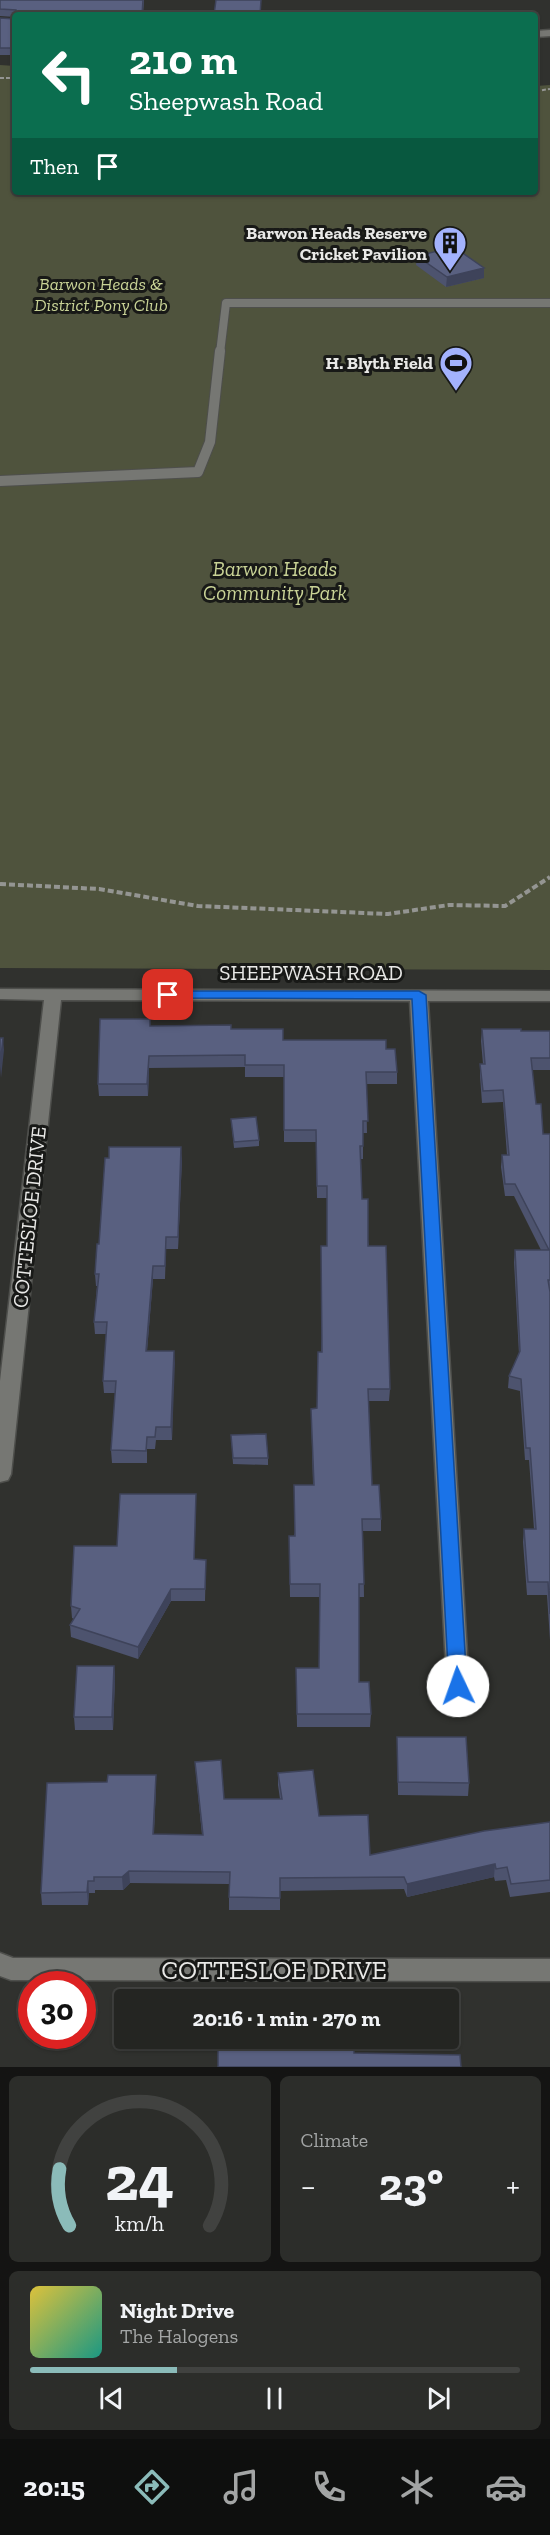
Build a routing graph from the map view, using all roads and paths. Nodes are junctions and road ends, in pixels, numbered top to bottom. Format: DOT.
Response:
graph roads {
  1 [pos="550,303"];
  2 [pos="0,481"];
  3 [pos="550,877"];
  4 [pos="0,884"];
  5 [pos="0,994"];
  6 [pos="53,995"];
  7 [pos="419,995"];
  8 [pos="550,996"];
  9 [pos="0,1474"];
  10 [pos="458,1686"];
  11 [pos="0,1964"];
  12 [pos="550,1970"];
  1 -- 2 [label="lane"];
  3 -- 4 [label="path"];
  5 -- 6 [label="street, SHEEPWASH ROAD"];
  6 -- 7 [label="street, SHEEPWASH ROAD"];
  6 -- 9 [label="street, COTTESLOE DRIVE"];
  7 -- 8 [label="street, SHEEPWASH ROAD"];
  7 -- 10 [label="street"];
  11 -- 12 [label="street, COTTESLOE DRIVE"];
}
